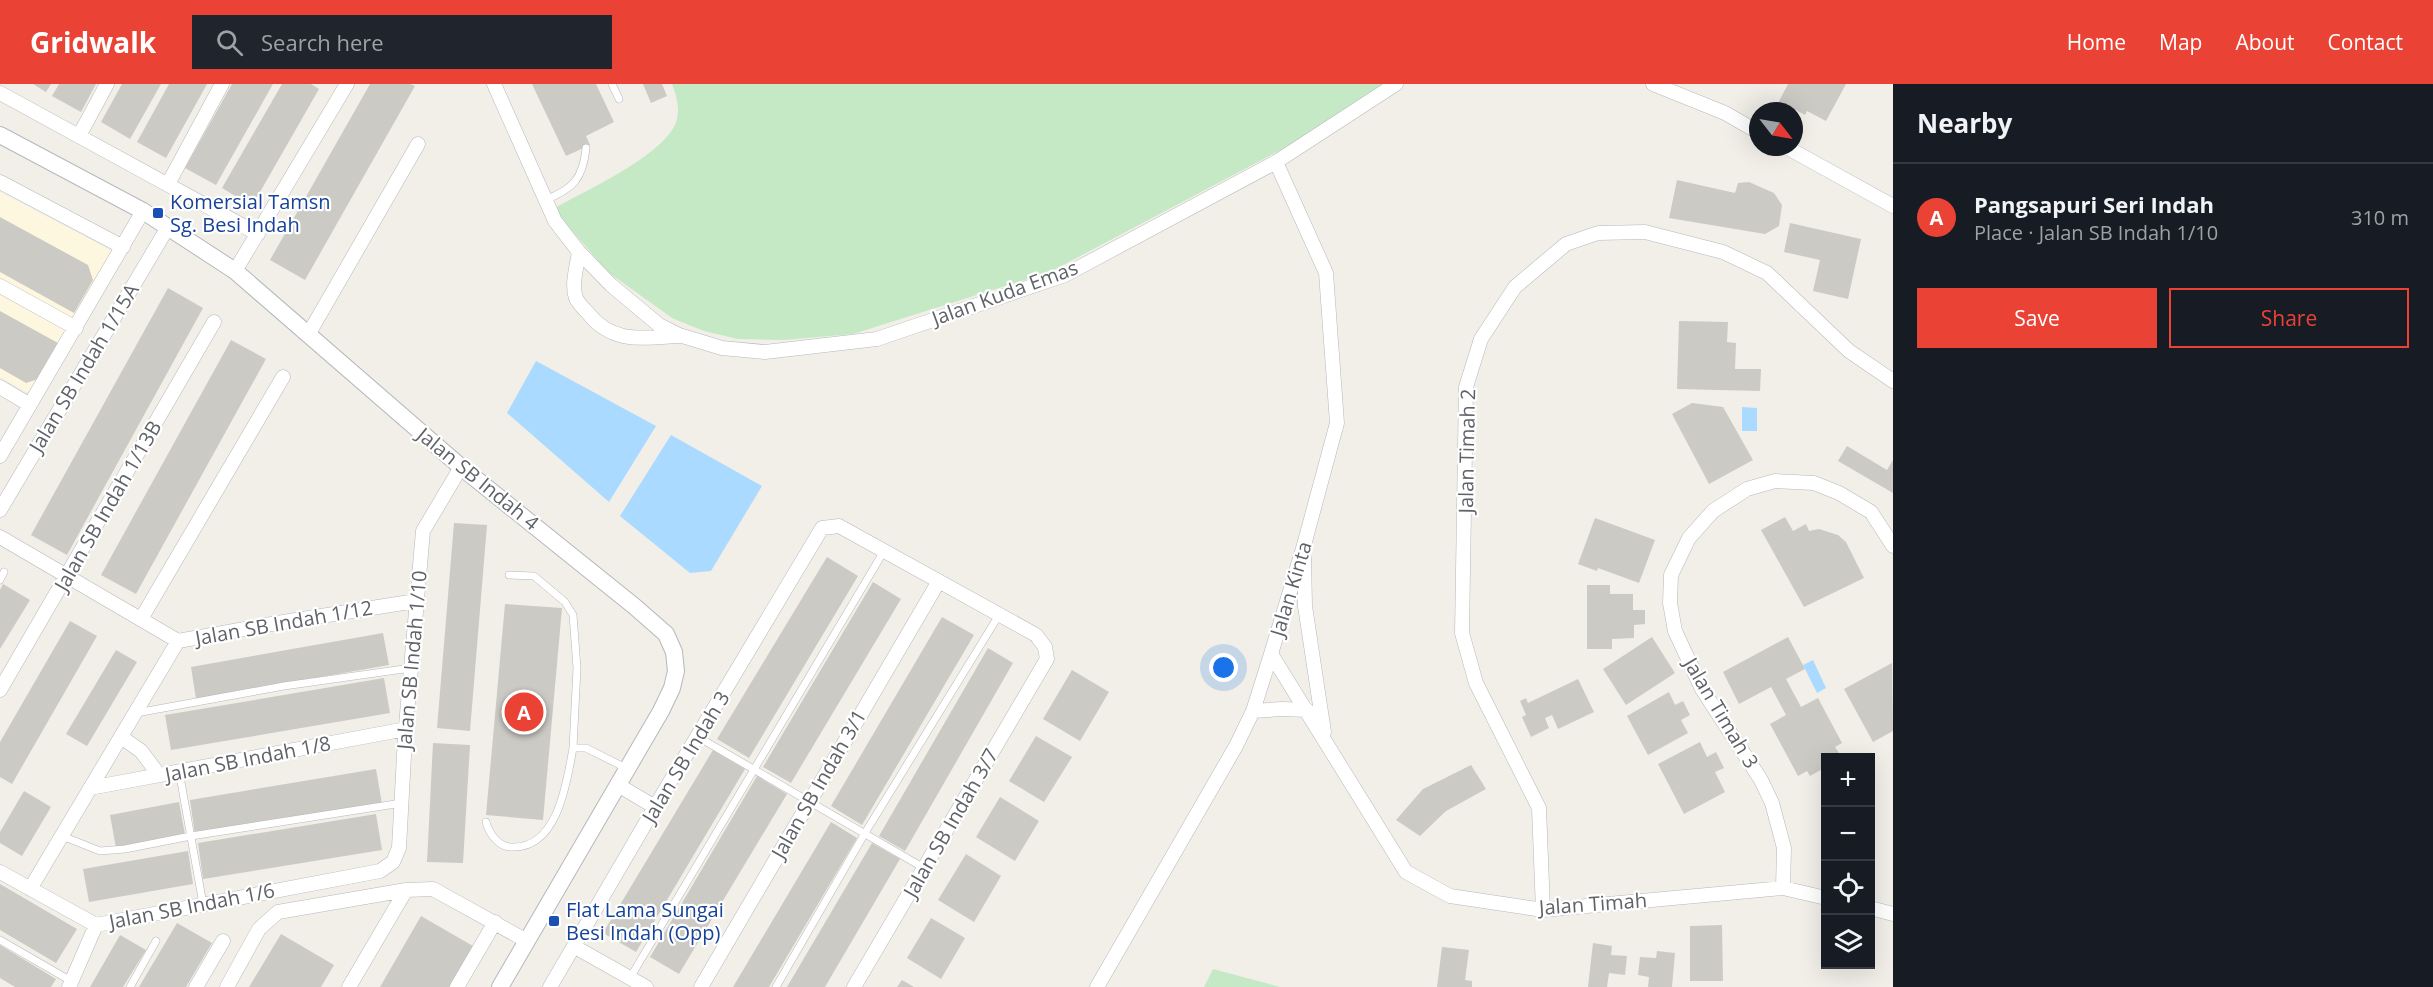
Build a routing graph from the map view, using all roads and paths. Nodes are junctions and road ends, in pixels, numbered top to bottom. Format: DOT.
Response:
graph roads {
  1 [pos="107,84"];
  2 [pos="222,84"];
  3 [pos="347,84"];
  4 [pos="494,84"];
  5 [pos="612,84"];
  6 [pos="1396,84"];
  7 [pos="1653,84"];
  8 [pos="0,93"];
  9 [pos="619,99"];
  10 [pos="1749,127"];
  11 [pos="0,135"];
  12 [pos="79,136"];
  13 [pos="418,144"];
  14 [pos="586,148"];
  15 [pos="1802,156"];
  16 [pos="1276,162"];
  17 [pos="0,182"];
  18 [pos="168,184"];
  19 [pos="545,200"];
  20 [pos="1893,206"];
  21 [pos="142,211"];
  22 [pos="168,226"];
  23 [pos="258,234"];
  24 [pos="123,247"];
  25 [pos="579,252"];
  26 [pos="235,271"];
  27 [pos="0,286"];
  28 [pos="214,322"];
  29 [pos="76,328"];
  30 [pos="308,335"];
  31 [pos="679,335"];
  32 [pos="283,377"];
  33 [pos="1893,381"];
  34 [pos="0,387"];
  35 [pos="30,405"];
  36 [pos="0,456"];
  37 [pos="461,467"];
  38 [pos="0,510"];
  39 [pos="0,537"];
  40 [pos="1304,545"];
  41 [pos="1893,546"];
  42 [pos="884,551"];
  43 [pos="4,572"];
  44 [pos="68,575"];
  45 [pos="509,575"];
  46 [pos="0,580"];
  47 [pos="939,582"];
  48 [pos="416,601"];
  49 [pos="999,615"];
  50 [pos="141,618"];
  51 [pos="178,641"];
  52 [pos="1271,654"];
  53 [pos="411,668"];
  54 [pos="0,690"];
  55 [pos="1307,710"];
  56 [pos="1253,711"];
  57 [pos="135,713"];
  58 [pos="406,729"];
  59 [pos="121,737"];
  60 [pos="698,737"];
  61 [pos="1326,740"];
  62 [pos="573,748"];
  63 [pos="628,769"];
  64 [pos="754,769"];
  65 [pos="179,771"];
  66 [pos="159,775"];
  67 [pos="618,785"];
  68 [pos="90,788"];
  69 [pos="808,800"];
  70 [pos="402,803"];
  71 [pos="655,807"];
  72 [pos="486,822"];
  73 [pos="865,833"];
  74 [pos="62,836"];
  75 [pos="191,836"];
  76 [pos="393,862"];
  77 [pos="924,868"];
  78 [pos="0,872"];
  79 [pos="1783,888"];
  80 [pos="30,889"];
  81 [pos="406,890"];
  82 [pos="1821,897"];
  83 [pos="203,904"];
  84 [pos="1875,909"];
  85 [pos="1543,910"];
  86 [pos="1893,914"];
  87 [pos="495,922"];
  88 [pos="96,925"];
  89 [pos="0,940"];
  90 [pos="223,940"];
  91 [pos="156,941"];
  92 [pos="527,941"];
  93 [pos="575,947"];
  94 [pos="630,978"];
  95 [pos="70,984"];
  96 [pos="130,987"];
  97 [pos="196,987"];
  98 [pos="227,987"];
  99 [pos="350,987"];
  100 [pos="457,987"];
  101 [pos="500,987"];
  102 [pos="550,987"];
  103 [pos="646,987"];
  104 [pos="701,987"];
  105 [pos="776,987"];
  106 [pos="854,987"];
  107 [pos="1097,987"];
  1 -- 12 [label="street"];
  2 -- 18 [label="street"];
  3 -- 23 [label="street"];
  4 -- 19 [label="street, Jalan Kuda Emas"];
  5 -- 9 [label="lane"];
  6 -- 16 [label="street, Jalan Kuda Emas"];
  7 -- 10 [label="street"];
  8 -- 12 [label="street"];
  11 -- 21 [label="street, Jalan SB Indah 4"];
  12 -- 18 [label="street"];
  13 -- 30 [label="street"];
  14 -- 19 [label="lane"];
  15 -- 20 [label="street"];
  16 -- 31 [label="street, Jalan Kuda Emas"];
  16 -- 40 [label="street, Jalan Kinta"];
  17 -- 24 [label="street"];
  18 -- 23 [label="street"];
  19 -- 25 [label="street, Jalan Kuda Emas"];
  21 -- 22 [label="street, Jalan SB Indah 4"];
  21 -- 24 [label="street"];
  22 -- 26 [label="street, Jalan SB Indah 4"];
  22 -- 38 [label="street, Jalan SB Indah 1/15A"];
  23 -- 26 [label="street"];
  24 -- 29 [label="street"];
  25 -- 31 [label="street, Jalan Kuda Emas"];
  25 -- 31 [label="street, Jalan Kuda Emas"];
  26 -- 30 [label="street, Jalan SB Indah 4"];
  27 -- 29 [label="street"];
  28 -- 44 [label="street, Jalan SB Indah 1/13B"];
  29 -- 35 [label="street"];
  30 -- 37 [label="street, Jalan SB Indah 4"];
  32 -- 50 [label="street"];
  33 -- 85 [label="street, Jalan Timah 2"];
  34 -- 35 [label="street"];
  35 -- 36 [label="street"];
  37 -- 48 [label="street, Jalan SB Indah 1/10"];
  37 -- 63 [label="street, Jalan SB Indah 4"];
  39 -- 44 [label="street, Jalan SB Indah 1/12"];
  40 -- 52 [label="street, Jalan Kinta"];
  40 -- 61 [label="street"];
  41 -- 79 [label="street, Jalan Timah 3"];
  42 -- 47 [label="street"];
  42 -- 60 [label="street, Jalan SB Indah 3"];
  42 -- 64 [label="lane"];
  43 -- 46 [label="lane"];
  44 -- 50 [label="street, Jalan SB Indah 1/12"];
  44 -- 54 [label="street, Jalan SB Indah 1/13B"];
  45 -- 62 [label="lane"];
  47 -- 49 [label="street"];
  47 -- 69 [label="street, Jalan SB Indah 3/1"];
  48 -- 51 [label="street, Jalan SB Indah 1/12"];
  48 -- 53 [label="street, Jalan SB Indah 1/10"];
  49 -- 73 [label="lane"];
  49 -- 77 [label="street, Jalan SB Indah 3/7"];
  50 -- 51 [label="street, Jalan SB Indah 1/12"];
  51 -- 57 [label="street"];
  52 -- 55 [label="street, Jalan Timah"];
  52 -- 56 [label="street, Jalan Kinta"];
  53 -- 57 [label="lane"];
  53 -- 58 [label="street, Jalan SB Indah 1/10"];
  55 -- 56 [label="street"];
  55 -- 61 [label="street, Jalan Timah"];
  56 -- 107 [label="street, Jalan Kinta"];
  57 -- 59 [label="street"];
  58 -- 65 [label="street, Jalan SB Indah 1/8"];
  58 -- 70 [label="street, Jalan SB Indah 1/10"];
  59 -- 66 [label="street"];
  59 -- 68 [label="street"];
  60 -- 64 [label="lane"];
  60 -- 71 [label="street, Jalan SB Indah 3"];
  61 -- 85 [label="street, Jalan Timah"];
  62 -- 63 [label="lane"];
  62 -- 72 [label="lane"];
  63 -- 67 [label="street, Jalan SB Indah 4"];
  64 -- 69 [label="lane"];
  64 -- 94 [label="lane"];
  65 -- 66 [label="street, Jalan SB Indah 1/8"];
  65 -- 75 [label="lane"];
  66 -- 68 [label="street, Jalan SB Indah 1/8"];
  67 -- 71 [label="street"];
  67 -- 92 [label="street, Jalan SB Indah 4"];
  68 -- 74 [label="street"];
  69 -- 73 [label="lane"];
  69 -- 104 [label="street, Jalan SB Indah 3/1"];
  70 -- 75 [label="lane"];
  70 -- 76 [label="street, Jalan SB Indah 1/10"];
  71 -- 93 [label="street, Jalan SB Indah 3"];
  73 -- 77 [label="lane"];
  73 -- 105 [label="lane"];
  74 -- 75 [label="lane"];
  74 -- 80 [label="street"];
  75 -- 83 [label="lane"];
  76 -- 83 [label="street, Jalan SB Indah 1/6"];
  77 -- 106 [label="street, Jalan SB Indah 3/7"];
  78 -- 80 [label="street, Jalan SB Indah 1/6"];
  79 -- 82 [label="street, Jalan Timah"];
  79 -- 85 [label="street, Jalan Timah"];
  80 -- 88 [label="street, Jalan SB Indah 1/6"];
  81 -- 87 [label="street"];
  81 -- 98 [label="street"];
  81 -- 99 [label="street"];
  83 -- 88 [label="street, Jalan SB Indah 1/6"];
  84 -- 86 [label="street"];
  87 -- 92 [label="street"];
  87 -- 100 [label="street"];
  88 -- 95 [label="street"];
  89 -- 95 [label="lane"];
  90 -- 97 [label="street"];
  91 -- 96 [label="lane"];
  92 -- 101 [label="street, Jalan SB Indah 4"];
  93 -- 94 [label="street"];
  93 -- 102 [label="street, Jalan SB Indah 3"];
  94 -- 103 [label="street"];
}
